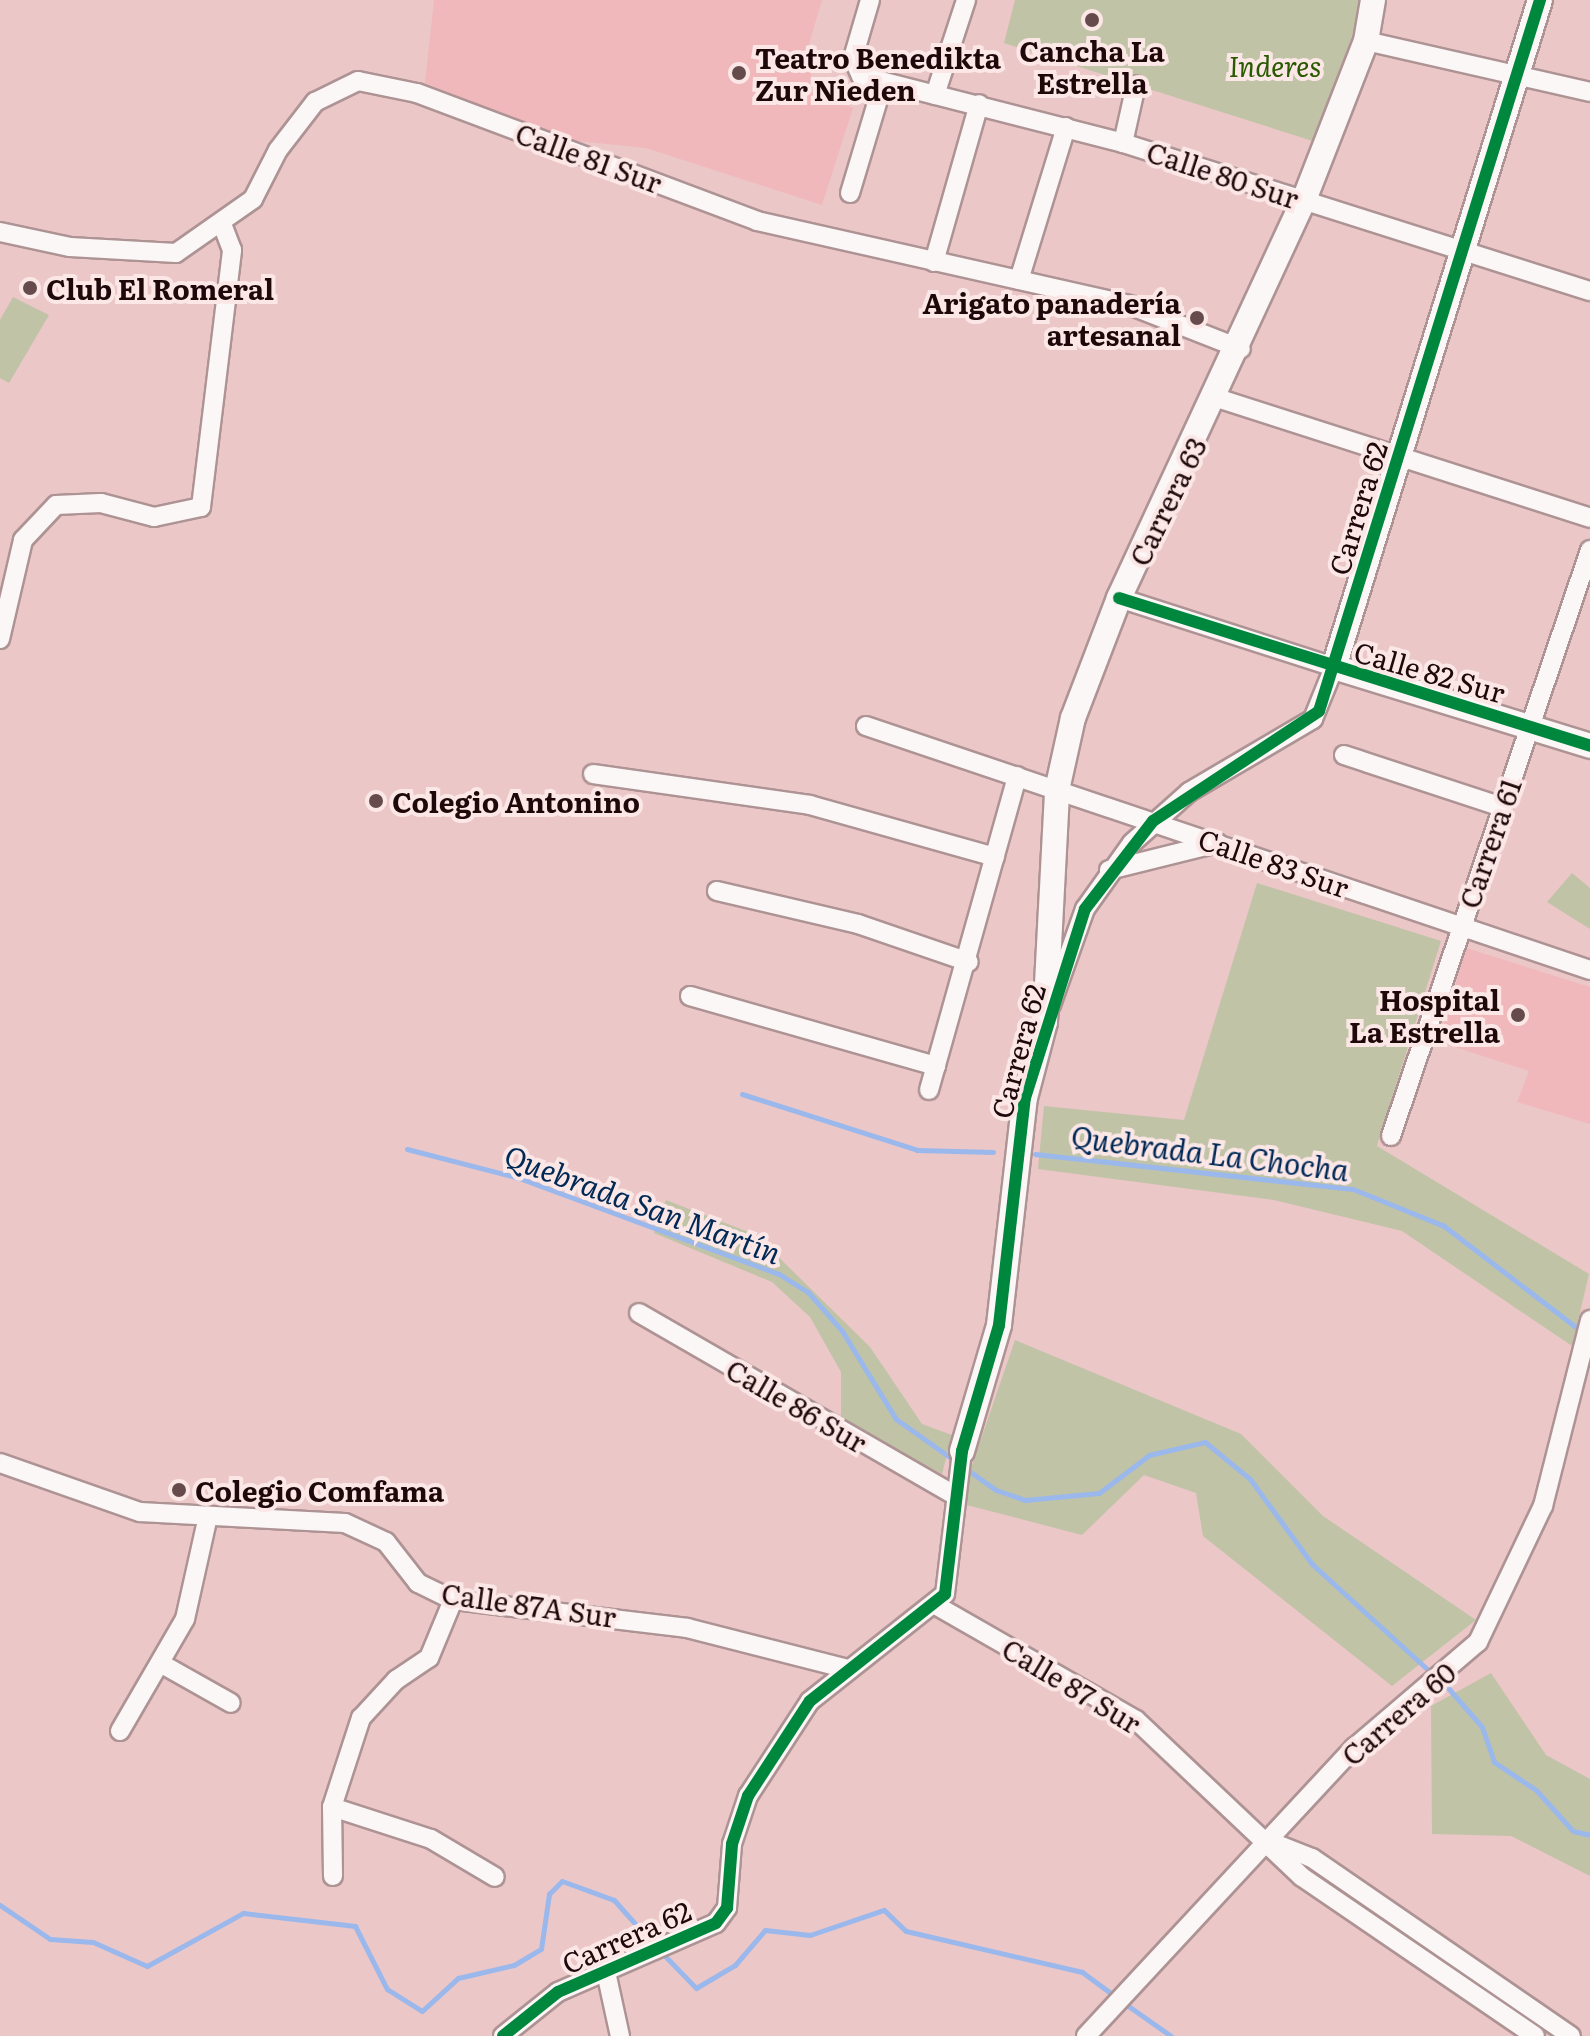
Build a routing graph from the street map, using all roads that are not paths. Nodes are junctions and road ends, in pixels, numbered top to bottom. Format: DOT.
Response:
graph roads {
  1 [pos="870,0"];
  2 [pos="966,0"];
  3 [pos="1373,0"];
  4 [pos="1540,0"];
  5 [pos="1366,41"];
  6 [pos="1514,75"];
  7 [pos="883,83"];
  8 [pos="1136,85"];
  9 [pos="1590,92"];
  10 [pos="935,95"];
  11 [pos="979,104"];
  12 [pos="1066,127"];
  13 [pos="1123,143"];
  14 [pos="850,193"];
  15 [pos="1304,200"];
  16 [pos="223,226"];
  17 [pos="0,232"];
  18 [pos="1461,250"];
  19 [pos="934,262"];
  20 [pos="1019,280"];
  21 [pos="1590,291"];
  22 [pos="1241,349"];
  23 [pos="1217,398"];
  24 [pos="1398,456"];
  25 [pos="1590,518"];
  26 [pos="1590,550"];
  27 [pos="1119,598"];
  28 [pos="0,639"];
  29 [pos="1334,667"];
  30 [pos="1530,725"];
  31 [pos="866,726"];
  32 [pos="1590,746"];
  33 [pos="1344,755"];
  34 [pos="593,774"];
  35 [pos="1017,776"];
  36 [pos="1057,790"];
  37 [pos="1502,807"];
  38 [pos="1153,821"];
  39 [pos="1218,843"];
  40 [pos="995,857"];
  41 [pos="1109,870"];
  42 [pos="717,891"];
  43 [pos="1461,926"];
  44 [pos="969,962"];
  45 [pos="1590,970"];
  46 [pos="690,996"];
  47 [pos="1045,1022"];
  48 [pos="936,1066"];
  49 [pos="929,1090"];
  50 [pos="1391,1136"];
  51 [pos="639,1313"];
  52 [pos="1590,1320"];
  53 [pos="962,1451"];
  54 [pos="0,1463"];
  55 [pos="956,1496"];
  56 [pos="208,1516"];
  57 [pos="453,1600"];
  58 [pos="937,1606"];
  59 [pos="160,1663"];
  60 [pos="848,1669"];
  61 [pos="231,1703"];
  62 [pos="120,1731"];
  63 [pos="332,1807"];
  64 [pos="1268,1840"];
  65 [pos="333,1876"];
  66 [pos="495,1877"];
  67 [pos="606,1972"];
  68 [pos="503,2036"];
  69 [pos="620,2036"];
  70 [pos="1086,2036"];
  71 [pos="1535,2036"];
  72 [pos="1571,2036"];
  1 -- 7 [label="street, Calle 80 Sur"];
  2 -- 10 [label="street"];
  3 -- 5 [label="street, Carrera 63"];
  4 -- 6 [label="street, Carrera 62"];
  5 -- 6 [label="street"];
  5 -- 15 [label="street, Carrera 63"];
  6 -- 9 [label="street"];
  6 -- 18 [label="street, Carrera 62"];
  7 -- 10 [label="street, Calle 80 Sur"];
  7 -- 14 [label="street"];
  8 -- 13 [label="street"];
  10 -- 11 [label="street, Calle 80 Sur"];
  11 -- 12 [label="street, Calle 80 Sur"];
  11 -- 19 [label="street"];
  12 -- 13 [label="street, Calle 80 Sur"];
  12 -- 20 [label="street"];
  13 -- 15 [label="street, Calle 80 Sur"];
  15 -- 18 [label="street, Calle 80 Sur"];
  15 -- 22 [label="street, Carrera 63"];
  16 -- 17 [label="street, Calle 81 Sur"];
  16 -- 19 [label="street, Calle 81 Sur"];
  16 -- 28 [label="street"];
  18 -- 21 [label="street, Calle 80 Sur"];
  18 -- 24 [label="street, Carrera 62"];
  19 -- 20 [label="street, Calle 81 Sur"];
  20 -- 22 [label="street, Calle 81 Sur"];
  22 -- 23 [label="street, Carrera 63"];
  23 -- 24 [label="street"];
  23 -- 27 [label="street, Carrera 63"];
  24 -- 25 [label="street"];
  24 -- 29 [label="street, Carrera 62"];
  26 -- 30 [label="street, Carrera 61"];
  27 -- 29 [label="street, Calle 82 Sur"];
  27 -- 36 [label="street, Carrera 63"];
  29 -- 30 [label="street, Calle 82 Sur"];
  29 -- 38 [label="street, Carrera 62"];
  30 -- 32 [label="street, Calle 82 Sur"];
  30 -- 37 [label="street, Carrera 61"];
  31 -- 35 [label="street, Calle 83 Sur"];
  33 -- 37 [label="street"];
  34 -- 40 [label="street"];
  35 -- 36 [label="street, Calle 83 Sur"];
  35 -- 40 [label="street"];
  36 -- 38 [label="street, Calle 83 Sur"];
  36 -- 47 [label="street, Carrera 63"];
  37 -- 43 [label="street, Carrera 61"];
  38 -- 39 [label="street, Calle 83 Sur"];
  38 -- 41 [label="street, Carrera 62"];
  39 -- 41 [label="street"];
  39 -- 43 [label="street, Calle 83 Sur"];
  40 -- 44 [label="street"];
  41 -- 47 [label="street, Carrera 62"];
  42 -- 44 [label="street"];
  43 -- 45 [label="street, Calle 83 Sur"];
  43 -- 50 [label="street, Carrera 61"];
  44 -- 48 [label="street"];
  46 -- 48 [label="street"];
  47 -- 53 [label="street, Carrera 62"];
  48 -- 49 [label="street"];
  51 -- 55 [label="street, Calle 86 Sur"];
  52 -- 64 [label="street, Carrera 60"];
  53 -- 55 [label="street, Carrera 62"];
  54 -- 56 [label="street, Calle 87A Sur"];
  55 -- 58 [label="street, Carrera 62"];
  56 -- 57 [label="street, Calle 87A Sur"];
  56 -- 59 [label="street"];
  57 -- 60 [label="street, Calle 87A Sur"];
  57 -- 63 [label="street"];
  58 -- 60 [label="street, Carrera 62"];
  58 -- 64 [label="street, Calle 87 Sur"];
  59 -- 61 [label="street"];
  59 -- 62 [label="street"];
  60 -- 67 [label="street, Carrera 62"];
  63 -- 65 [label="street"];
  63 -- 66 [label="street"];
  64 -- 70 [label="street, Carrera 60"];
  64 -- 71 [label="street, Calle 87 Sur"];
  64 -- 72 [label="street, Calle 87 Sur"];
  67 -- 68 [label="street, Carrera 62"];
  67 -- 69 [label="street"];
}
